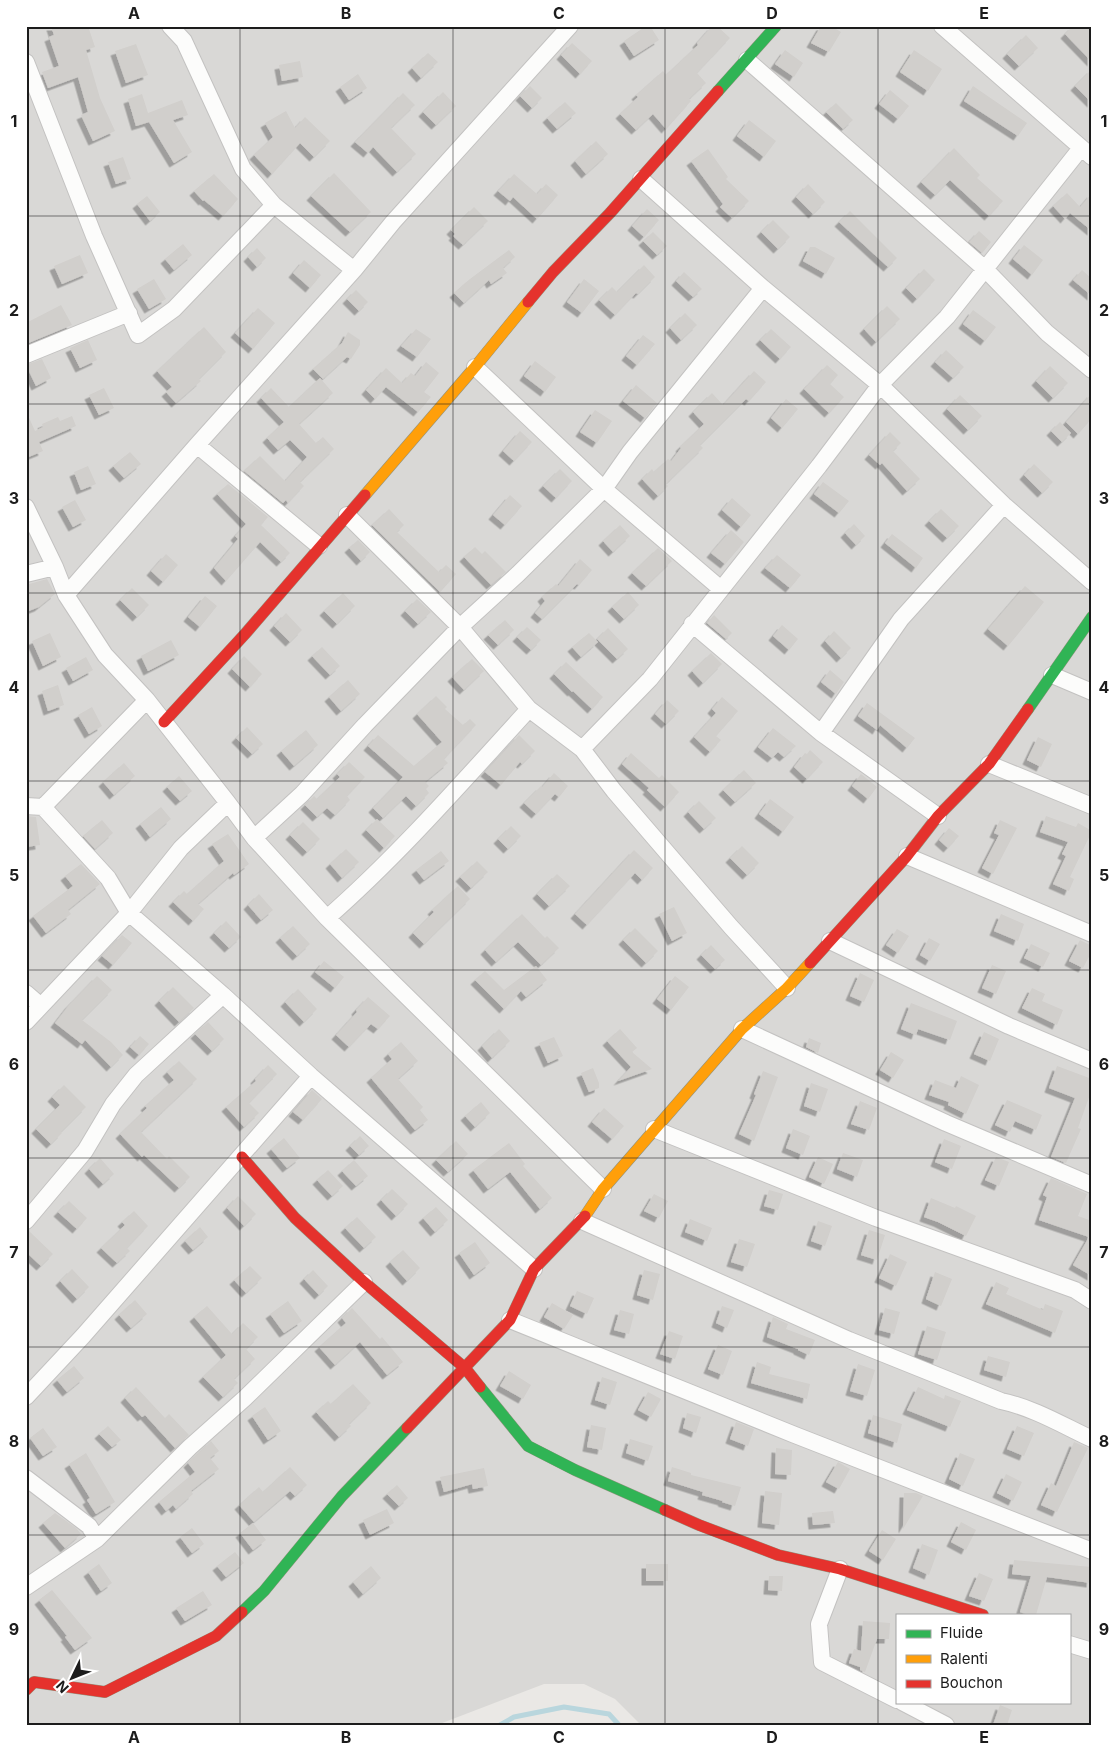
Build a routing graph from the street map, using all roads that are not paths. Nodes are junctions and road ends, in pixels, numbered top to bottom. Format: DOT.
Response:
graph roads {
  1 [pos="170,26"];
  2 [pos="570,26"];
  3 [pos="776,26"];
  4 [pos="942,26"];
  5 [pos="747,60"];
  6 [pos="26,62"];
  7 [pos="1086,153"];
  8 [pos="641,179"];
  9 [pos="274,205"];
  10 [pos="985,269"];
  11 [pos="354,270"];
  12 [pos="763,288"];
  13 [pos="129,313"];
  14 [pos="26,355"];
  15 [pos="475,367"];
  16 [pos="1092,370"];
  17 [pos="880,385"];
  18 [pos="197,445"];
  19 [pos="604,489"];
  20 [pos="1004,505"];
  21 [pos="26,507"];
  22 [pos="347,515"];
  23 [pos="319,546"];
  24 [pos="55,568"];
  25 [pos="26,574"];
  26 [pos="1092,582"];
  27 [pos="721,589"];
  28 [pos="66,596"];
  29 [pos="1092,617"];
  30 [pos="692,624"];
  31 [pos="460,627"];
  32 [pos="1052,675"];
  33 [pos="1092,692"];
  34 [pos="147,700"];
  35 [pos="529,708"];
  36 [pos="164,722"];
  37 [pos="821,733"];
  38 [pos="582,749"];
  39 [pos="989,764"];
  40 [pos="228,802"];
  41 [pos="26,806"];
  42 [pos="1092,806"];
  43 [pos="43,807"];
  44 [pos="938,816"];
  45 [pos="254,838"];
  46 [pos="907,856"];
  47 [pos="129,913"];
  48 [pos="327,918"];
  49 [pos="1092,934"];
  50 [pos="830,941"];
  51 [pos="787,988"];
  52 [pos="26,993"];
  53 [pos="223,995"];
  54 [pos="41,1006"];
  55 [pos="26,1022"];
  56 [pos="742,1029"];
  57 [pos="1092,1062"];
  58 [pos="311,1076"];
  59 [pos="654,1129"];
  60 [pos="242,1157"];
  61 [pos="1092,1185"];
  62 [pos="604,1189"];
  63 [pos="26,1221"];
  64 [pos="582,1221"];
  65 [pos="534,1269"];
  66 [pos="364,1282"];
  67 [pos="1092,1301"];
  68 [pos="510,1320"];
  69 [pos="464,1368"];
  70 [pos="26,1397"];
  71 [pos="1092,1439"];
  72 [pos="26,1478"];
  73 [pos="98,1539"];
  74 [pos="1092,1551"];
  75 [pos="840,1569"];
  76 [pos="26,1587"];
  77 [pos="980,1614"];
  78 [pos="1070,1644"];
  79 [pos="1092,1651"];
  80 [pos="26,1690"];
  81 [pos="896,1699"];
  82 [pos="906,1704"];
  83 [pos="946,1725"];
  1 -- 9 [label="street"];
  2 -- 11 [label="street"];
  3 -- 5 [label="street"];
  4 -- 7 [label="street"];
  5 -- 8 [label="street"];
  5 -- 10 [label="street"];
  6 -- 13 [label="street"];
  7 -- 10 [label="street"];
  8 -- 12 [label="street"];
  8 -- 15 [label="street"];
  9 -- 11 [label="street"];
  9 -- 13 [label="street"];
  10 -- 16 [label="street"];
  10 -- 17 [label="street"];
  11 -- 18 [label="street"];
  12 -- 17 [label="street"];
  12 -- 19 [label="street"];
  13 -- 14 [label="street"];
  15 -- 19 [label="street"];
  15 -- 22 [label="street"];
  17 -- 20 [label="street"];
  17 -- 27 [label="street"];
  18 -- 23 [label="street"];
  18 -- 28 [label="street"];
  19 -- 27 [label="street"];
  19 -- 31 [label="street"];
  20 -- 26 [label="street"];
  20 -- 37 [label="street"];
  21 -- 24 [label="street"];
  22 -- 23 [label="street"];
  22 -- 31 [label="street"];
  23 -- 36 [label="street"];
  24 -- 25 [label="street"];
  24 -- 28 [label="street"];
  27 -- 30 [label="street"];
  28 -- 34 [label="street"];
  29 -- 32 [label="street"];
  30 -- 37 [label="street"];
  30 -- 38 [label="street"];
  31 -- 35 [label="street"];
  31 -- 45 [label="street"];
  32 -- 33 [label="street"];
  32 -- 39 [label="street"];
  34 -- 36 [label="street"];
  34 -- 43 [label="street"];
  35 -- 38 [label="street"];
  35 -- 48 [label="street"];
  36 -- 40 [label="street"];
  37 -- 44 [label="street"];
  38 -- 51 [label="street"];
  39 -- 42 [label="street"];
  39 -- 44 [label="street"];
  40 -- 45 [label="street"];
  40 -- 47 [label="street"];
  41 -- 43 [label="street"];
  43 -- 47 [label="street"];
  44 -- 46 [label="street"];
  45 -- 48 [label="street"];
  46 -- 49 [label="street"];
  46 -- 50 [label="street"];
  47 -- 53 [label="street"];
  47 -- 54 [label="street"];
  48 -- 62 [label="street"];
  50 -- 51 [label="street"];
  50 -- 57 [label="street"];
  51 -- 56 [label="street"];
  52 -- 54 [label="street"];
  53 -- 58 [label="street"];
  53 -- 63 [label="street"];
  54 -- 55 [label="street"];
  56 -- 59 [label="street"];
  56 -- 61 [label="street"];
  58 -- 60 [label="street"];
  58 -- 65 [label="street"];
  59 -- 62 [label="street"];
  59 -- 67 [label="street"];
  60 -- 66 [label="street"];
  60 -- 70 [label="street"];
  62 -- 64 [label="street"];
  64 -- 65 [label="street"];
  64 -- 71 [label="street"];
  65 -- 68 [label="street"];
  66 -- 69 [label="street"];
  66 -- 73 [label="street"];
  68 -- 69 [label="street"];
  68 -- 74 [label="street"];
  69 -- 75 [label="street"];
  69 -- 80 [label="street"];
  72 -- 73 [label="street"];
  73 -- 76 [label="street"];
  75 -- 77 [label="street"];
  75 -- 81 [label="street"];
  78 -- 79 [label="street"];
  82 -- 83 [label="street"];
}
